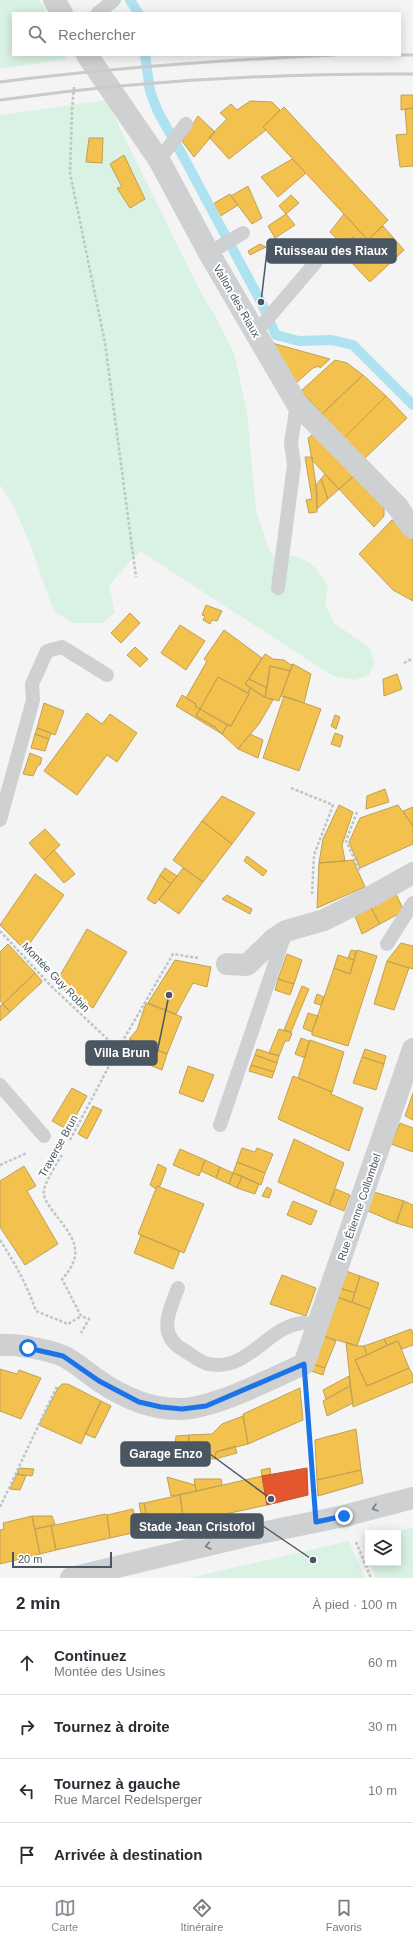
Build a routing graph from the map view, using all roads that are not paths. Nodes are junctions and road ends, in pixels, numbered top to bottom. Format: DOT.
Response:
graph roads {
  1 [pos="54,0"];
  2 [pos="61,12"];
  3 [pos="88,56"];
  4 [pos="186,124"];
  5 [pos="163,155"];
  6 [pos="243,233"];
  7 [pos="216,249"];
  8 [pos="316,262"];
  9 [pos="259,328"];
  10 [pos="297,404"];
  11 [pos="413,528"];
  12 [pos="278,588"];
  13 [pos="107,675"];
  14 [pos="0,820"];
  15 [pos="413,873"];
  16 [pos="413,903"];
  17 [pos="286,932"];
  18 [pos="387,944"];
  19 [pos="226,964"];
  20 [pos="413,1049"];
  21 [pos="0,1085"];
  22 [pos="220,1125"];
  23 [pos="44,1136"];
  24 [pos="178,1288"];
  25 [pos="317,1327"];
  26 [pos="2,1346"];
  27 [pos="413,1498"];
  28 [pos="71,1578"];
  1 -- 2 [label="street"];
  3 -- 5 [label="street, Vallon des Riaux"];
  4 -- 5 [label="lane"];
  5 -- 7 [label="street, Vallon des Riaux"];
  6 -- 7 [label="lane"];
  7 -- 9 [label="street, Vallon des Riaux"];
  8 -- 9 [label="lane"];
  9 -- 10 [label="street, Vallon des Riaux"];
  10 -- 11 [label="street, Vallon des Riaux"];
  10 -- 12 [label="lane"];
  13 -- 14 [label="lane"];
  15 -- 17 [label="street"];
  16 -- 18 [label="lane"];
  17 -- 19 [label="street"];
  17 -- 22 [label="lane"];
  20 -- 25 [label="street, Rue Étienne Collombel"];
  21 -- 23 [label="lane"];
  24 -- 25 [label="lane"];
  25 -- 26 [label="street, Rue Étienne Collombel"];
  27 -- 28 [label="street, one-way"];
}
